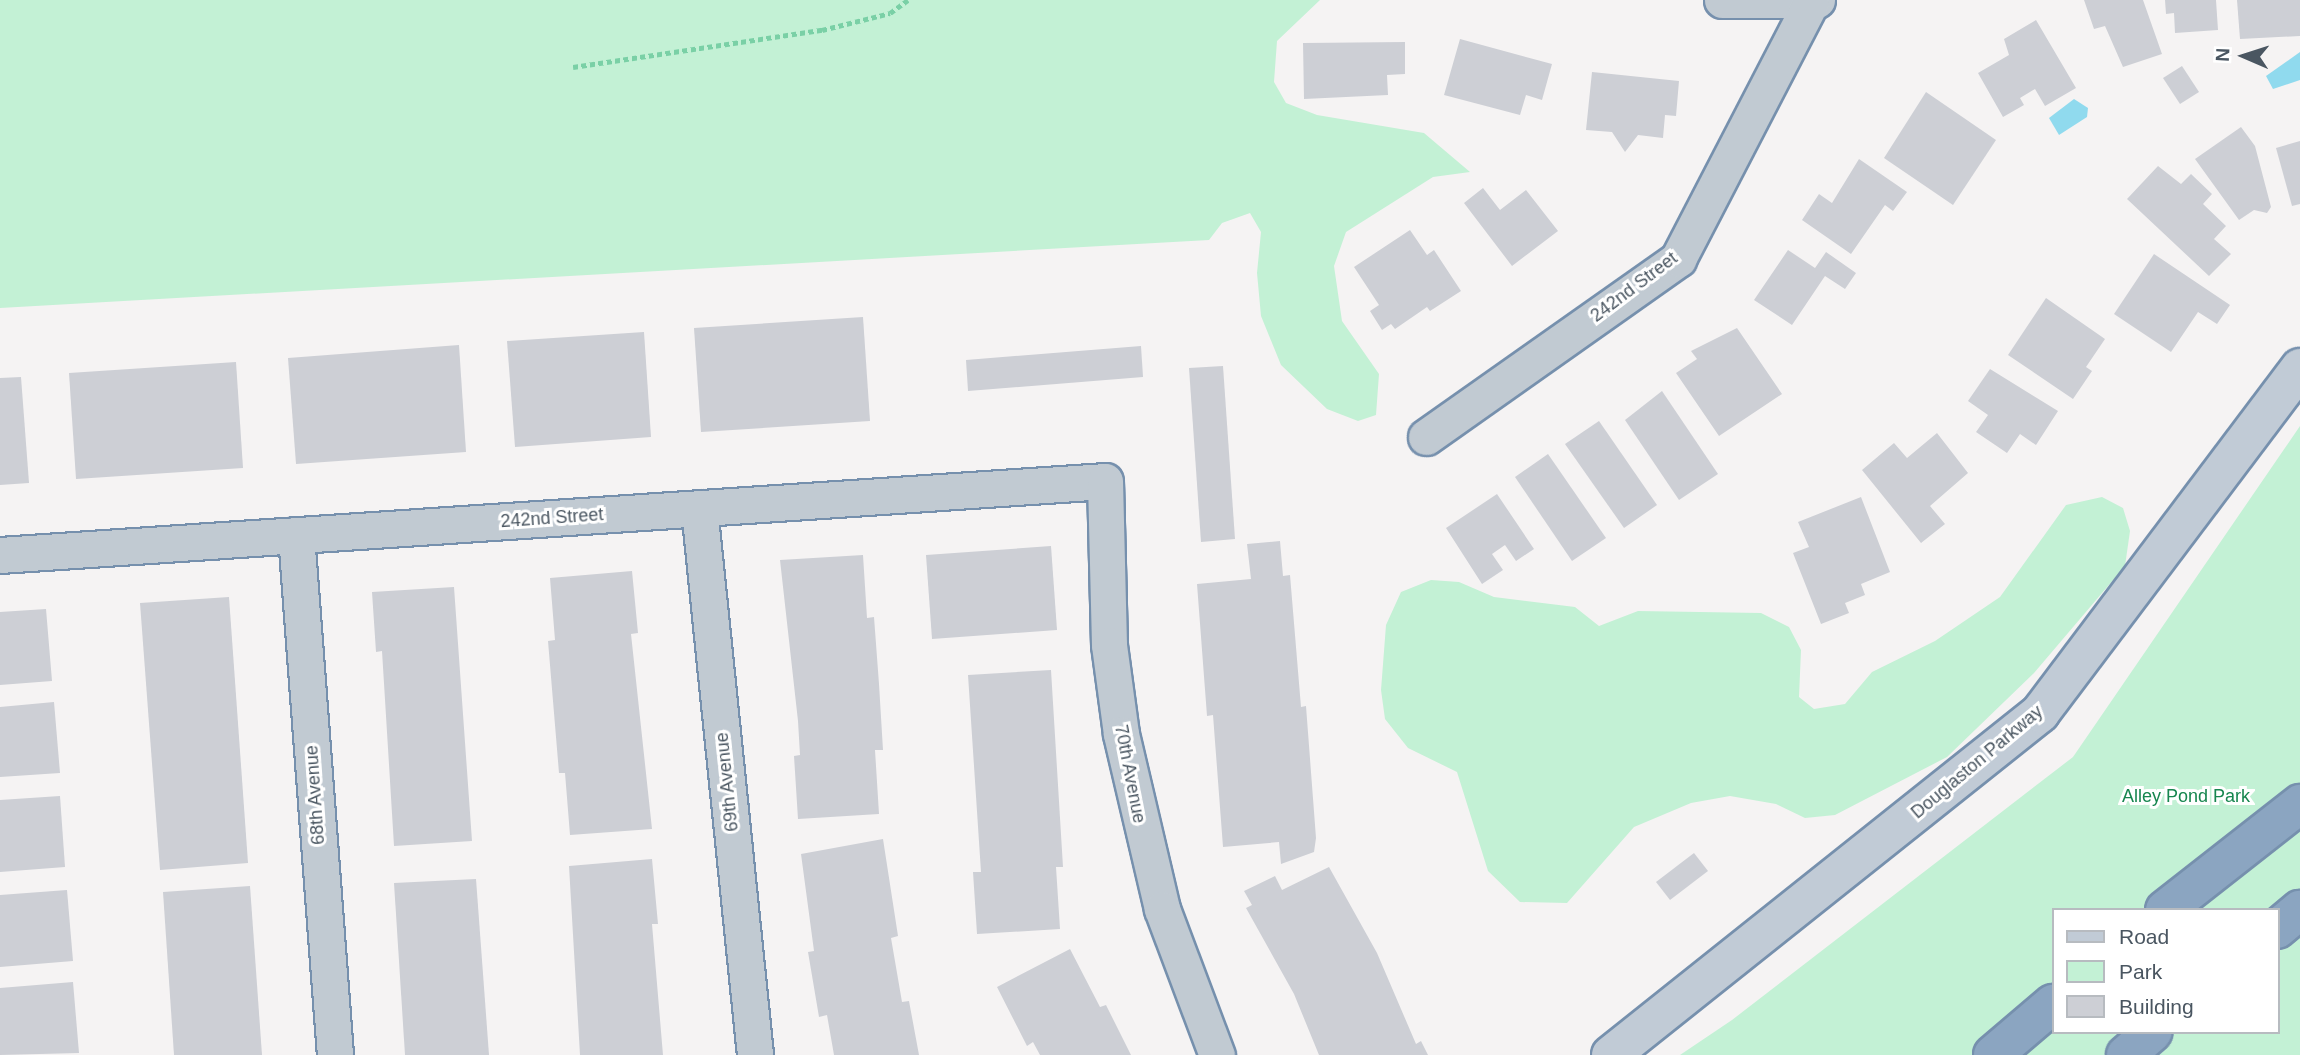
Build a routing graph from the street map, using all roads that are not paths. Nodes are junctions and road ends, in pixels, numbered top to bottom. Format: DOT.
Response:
graph roads {
  1 [pos="1722,0"];
  2 [pos="1814,1"];
  3 [pos="2300,368"];
  4 [pos="1426,437"];
  5 [pos="1105,481"];
  6 [pos="699,508"];
  7 [pos="296,535"];
  8 [pos="0,555"];
  9 [pos="2300,804"];
  10 [pos="2168,908"];
  11 [pos="2300,910"];
  12 [pos="2279,927"];
  13 [pos="2052,1005"];
  14 [pos="2150,1034"];
  15 [pos="335,1055"];
  16 [pos="755,1055"];
  17 [pos="1217,1055"];
  18 [pos="1611,1055"];
  19 [pos="1993,1055"];
  20 [pos="2126,1055"];
  1 -- 2 [label="street"];
  2 -- 4 [label="street, 242nd Street"];
  3 -- 18 [label="main road, Douglaston Parkway"];
  5 -- 6 [label="street, 242nd Street"];
  5 -- 17 [label="street, 70th Avenue"];
  6 -- 7 [label="street, 242nd Street"];
  6 -- 16 [label="street, 69th Avenue"];
  7 -- 8 [label="street, 242nd Street"];
  7 -- 15 [label="street, 68th Avenue"];
  9 -- 10 [label="highway"];
  11 -- 12 [label="highway"];
  13 -- 19 [label="highway"];
  14 -- 20 [label="highway"];
}
